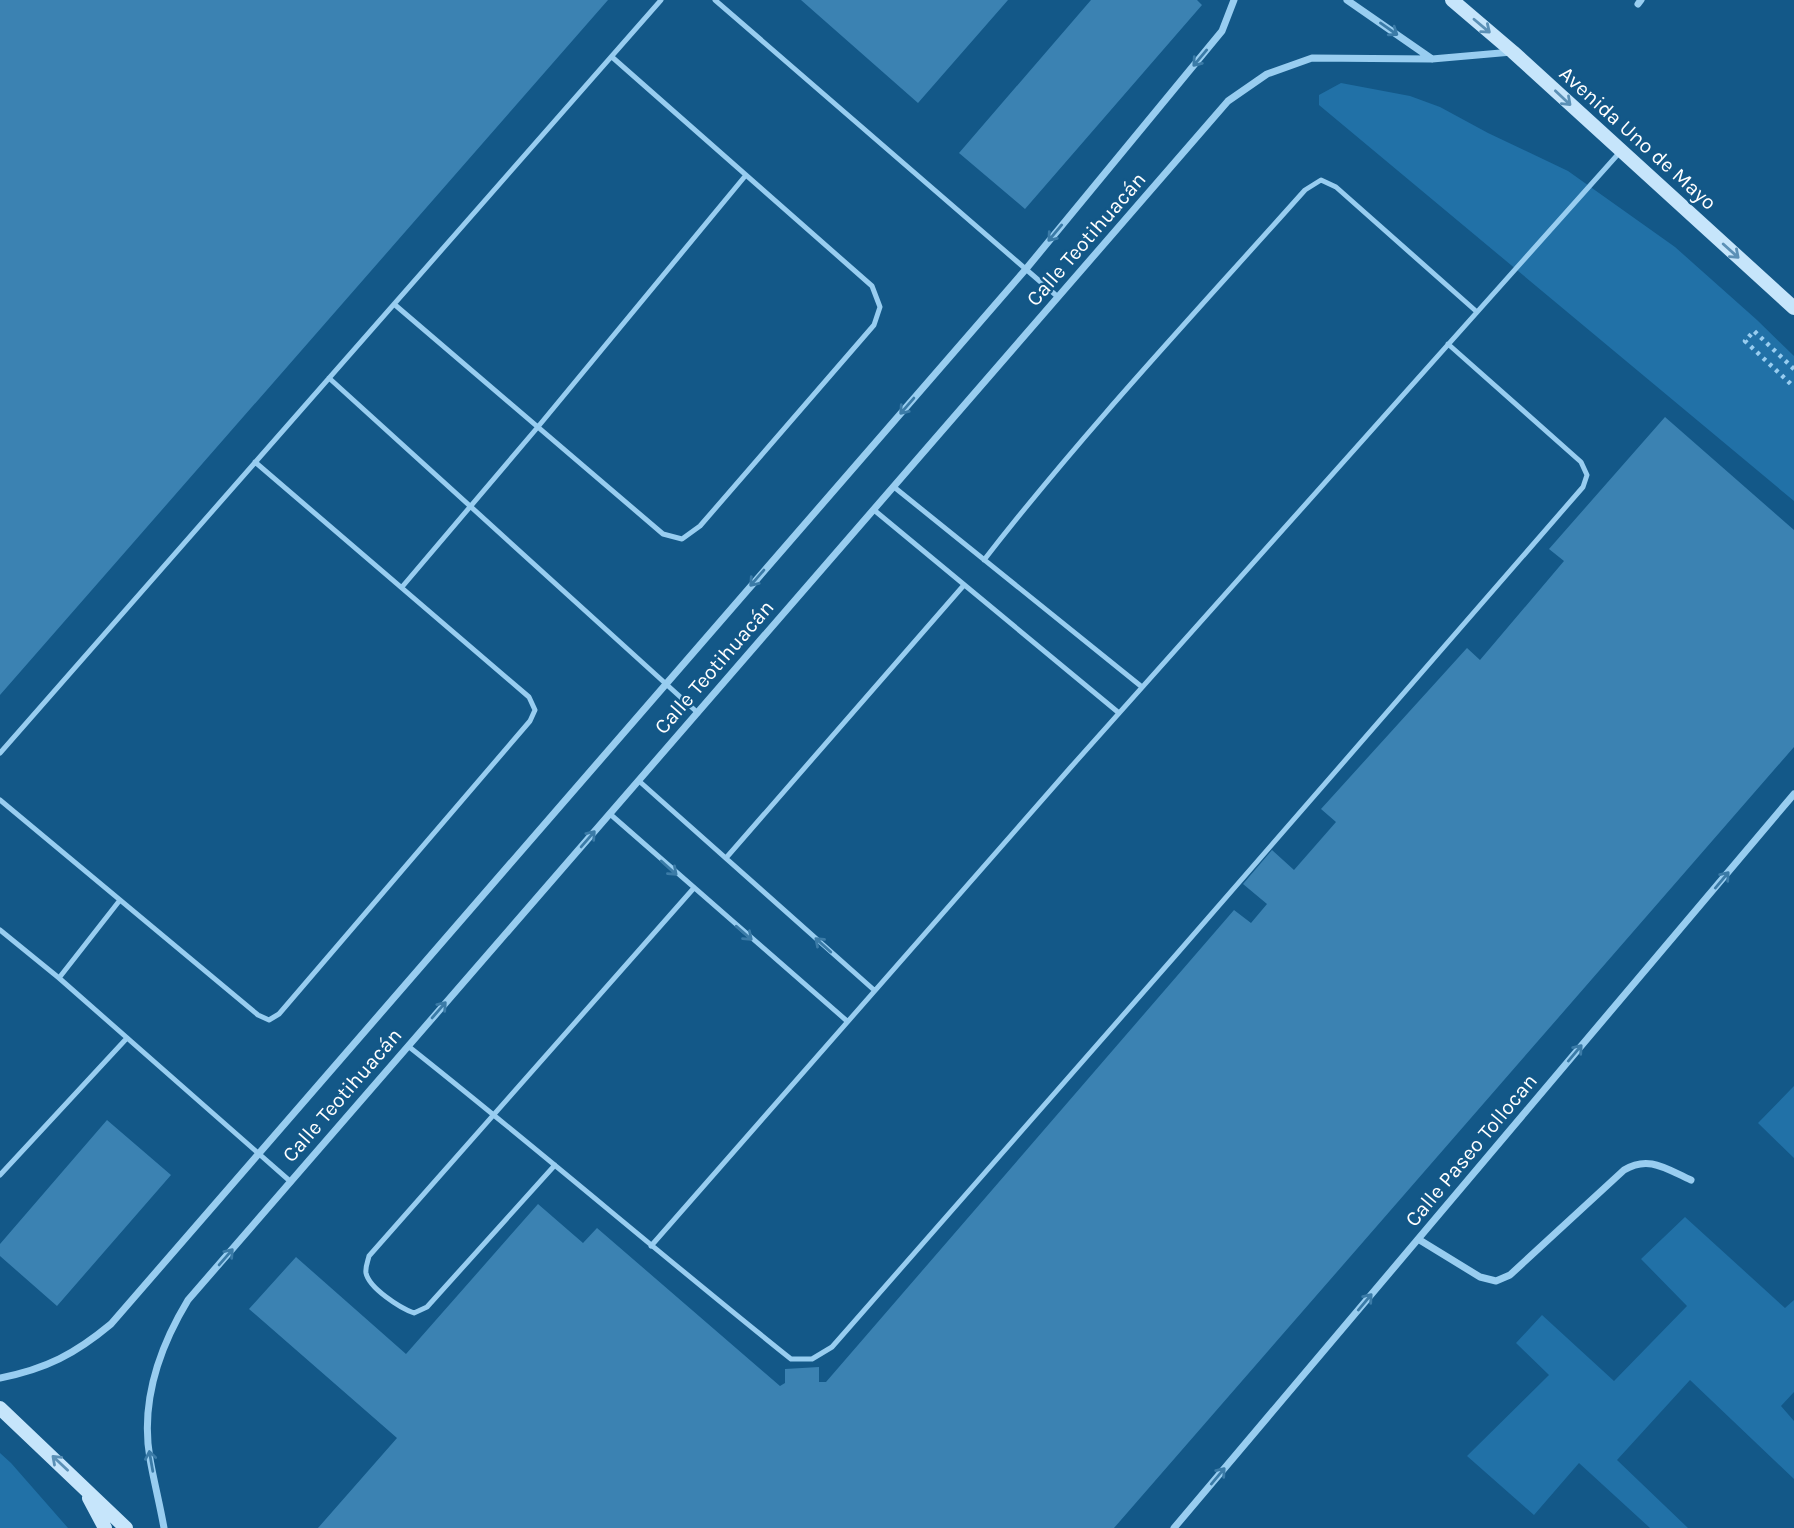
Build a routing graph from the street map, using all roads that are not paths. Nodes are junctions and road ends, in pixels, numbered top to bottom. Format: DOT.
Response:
graph roads {
  1 [pos="662,0"];
  2 [pos="715,0"];
  3 [pos="1234,0"];
  4 [pos="1347,0"];
  5 [pos="1452,0"];
  6 [pos="1513,52"];
  7 [pos="612,57"];
  8 [pos="1432,59"];
  9 [pos="1620,152"];
  10 [pos="746,175"];
  11 [pos="1026,269"];
  12 [pos="1058,297"];
  13 [pos="394,304"];
  14 [pos="1794,308"];
  15 [pos="1476,312"];
  16 [pos="1448,344"];
  17 [pos="329,378"];
  18 [pos="537,428"];
  19 [pos="255,463"];
  20 [pos="894,487"];
  21 [pos="471,506"];
  22 [pos="874,510"];
  23 [pos="984,560"];
  24 [pos="964,585"];
  25 [pos="402,587"];
  26 [pos="665,684"];
  27 [pos="1142,687"];
  28 [pos="698,713"];
  29 [pos="1119,713"];
  30 [pos="0,753"];
  31 [pos="639,781"];
  32 [pos="1794,794"];
  33 [pos="0,800"];
  34 [pos="610,814"];
  35 [pos="726,858"];
  36 [pos="693,889"];
  37 [pos="120,900"];
  38 [pos="0,930"];
  39 [pos="59,978"];
  40 [pos="874,990"];
  41 [pos="847,1021"];
  42 [pos="127,1038"];
  43 [pos="408,1046"];
  44 [pos="493,1113"];
  45 [pos="258,1153"];
  46 [pos="555,1165"];
  47 [pos="0,1175"];
  48 [pos="1691,1180"];
  49 [pos="291,1182"];
  50 [pos="1418,1239"];
  51 [pos="651,1246"];
  52 [pos="0,1378"];
  53 [pos="0,1408"];
  54 [pos="78,1480"];
  55 [pos="105,1528"];
  56 [pos="126,1528"];
  57 [pos="164,1528"];
  58 [pos="1174,1528"];
  1 -- 7 [label="lane"];
  2 -- 11 [label="lane"];
  3 -- 11 [label="street, Calle Teotihuacán, one-way"];
  4 -- 8 [label="street, one-way"];
  5 -- 6 [label="main road, Avenida Uno de Mayo, one-way"];
  6 -- 8 [label="street, Calle Teotihuacán"];
  6 -- 9 [label="main road, Avenida Uno de Mayo, one-way"];
  7 -- 10 [label="lane"];
  7 -- 13 [label="lane"];
  8 -- 12 [label="street, Calle Teotihuacán"];
  9 -- 14 [label="main road, Avenida Uno de Mayo, one-way"];
  9 -- 15 [label="lane"];
  10 -- 18 [label="lane"];
  10 -- 18 [label="lane"];
  11 -- 12 [label="lane"];
  11 -- 26 [label="street, Calle Teotihuacán, one-way"];
  12 -- 20 [label="street, Calle Teotihuacán"];
  13 -- 17 [label="lane"];
  13 -- 18 [label="lane"];
  15 -- 16 [label="lane"];
  15 -- 23 [label="lane"];
  16 -- 27 [label="lane"];
  16 -- 51 [label="lane"];
  17 -- 19 [label="lane"];
  17 -- 21 [label="lane"];
  18 -- 21 [label="lane"];
  19 -- 25 [label="lane"];
  19 -- 30 [label="lane"];
  20 -- 22 [label="street, Calle Teotihuacán"];
  20 -- 23 [label="lane"];
  21 -- 25 [label="lane"];
  21 -- 26 [label="lane"];
  22 -- 24 [label="lane"];
  22 -- 28 [label="street, Calle Teotihuacán"];
  23 -- 27 [label="lane"];
  24 -- 29 [label="lane"];
  24 -- 35 [label="lane"];
  25 -- 37 [label="lane"];
  26 -- 28 [label="lane"];
  26 -- 45 [label="street, Calle Teotihuacán"];
  27 -- 29 [label="lane"];
  28 -- 31 [label="street, Calle Teotihuacán"];
  29 -- 40 [label="lane"];
  31 -- 34 [label="street, Calle Teotihuacán"];
  31 -- 35 [label="lane"];
  50 -- 32 [label="street, Calle Paseo Tollocan, one-way"];
  33 -- 37 [label="lane"];
  34 -- 36 [label="lane, one-way"];
  43 -- 34 [label="street, Calle Teotihuacán, one-way"];
  40 -- 35 [label="lane, one-way"];
  36 -- 41 [label="lane, one-way"];
  36 -- 44 [label="lane"];
  37 -- 39 [label="lane"];
  38 -- 39 [label="lane"];
  39 -- 42 [label="lane"];
  40 -- 41 [label="lane"];
  41 -- 51 [label="lane"];
  42 -- 45 [label="lane"];
  42 -- 47 [label="lane"];
  43 -- 44 [label="lane"];
  43 -- 49 [label="street, Calle Teotihuacán"];
  44 -- 46 [label="lane"];
  44 -- 46 [label="lane"];
  45 -- 49 [label="lane"];
  45 -- 52 [label="street, Calle Teotihuacán"];
  46 -- 51 [label="lane"];
  48 -- 50 [label="street"];
  57 -- 49 [label="street, Calle Teotihuacán, one-way"];
  58 -- 50 [label="street, Calle Paseo Tollocan, one-way"];
  54 -- 53 [label="main road, one-way"];
  54 -- 55 [label="main road"];
  54 -- 56 [label="main road"];
}
